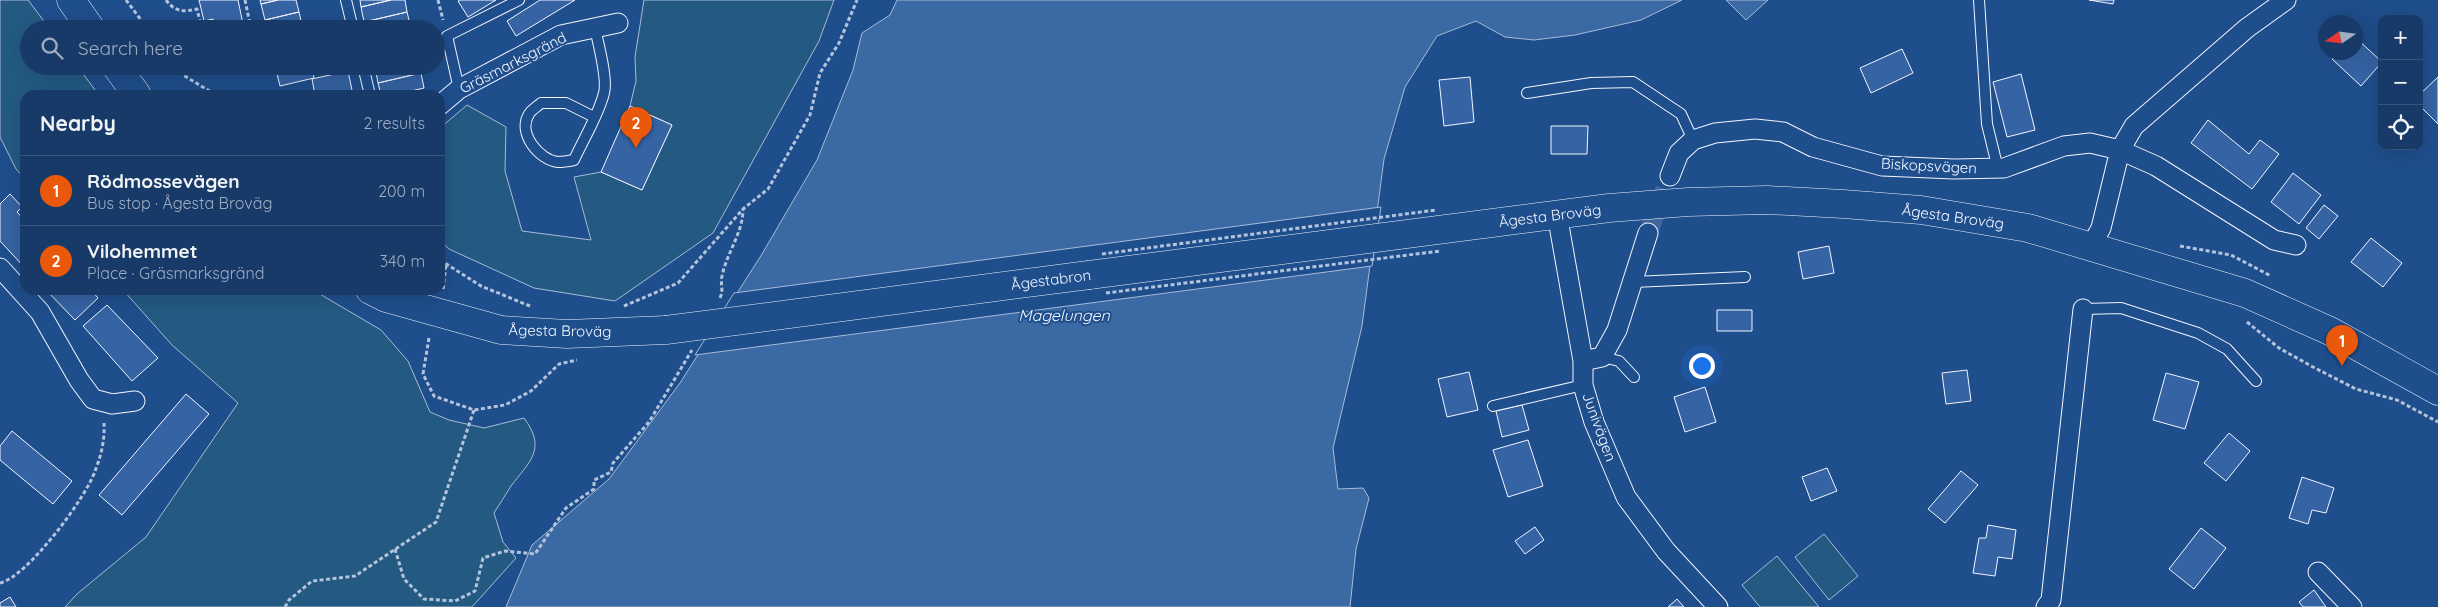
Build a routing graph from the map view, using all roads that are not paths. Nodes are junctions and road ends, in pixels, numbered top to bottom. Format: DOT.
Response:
graph roads {
  1 [pos="71,0"];
  2 [pos="346,0"];
  3 [pos="519,0"];
  4 [pos="1979,0"];
  5 [pos="2286,0"];
  6 [pos="85,20"];
  7 [pos="351,20"];
  8 [pos="618,23"];
  9 [pos="595,28"];
  10 [pos="123,75"];
  11 [pos="365,75"];
  12 [pos="459,88"];
  13 [pos="133,90"];
  14 [pos="369,90"];
  15 [pos="1527,93"];
  16 [pos="445,100"];
  17 [pos="594,117"];
  18 [pos="1693,140"];
  19 [pos="2120,150"];
  20 [pos="1998,169"];
  21 [pos="1670,176"];
  22 [pos="1557,214"];
  23 [pos="1437,230"];
  24 [pos="1648,234"];
  25 [pos="2296,245"];
  26 [pos="2091,246"];
  27 [pos="0,268"];
  28 [pos="1745,277"];
  29 [pos="1633,282"];
  30 [pos="20,290"];
  31 [pos="25,295"];
  32 [pos="380,295"];
  33 [pos="2083,309"];
  34 [pos="666,330"];
  35 [pos="1602,357"];
  36 [pos="1583,361"];
  37 [pos="1634,377"];
  38 [pos="2256,381"];
  39 [pos="1583,385"];
  40 [pos="2438,391"];
  41 [pos="135,401"];
  42 [pos="1493,406"];
  43 [pos="2318,572"];
  44 [pos="1718,607"];
  45 [pos="2046,607"];
  46 [pos="2352,607"];
  1 -- 6 [label="main road"];
  2 -- 7 [label="lane"];
  3 -- 12 [label="lane"];
  4 -- 20 [label="lane"];
  5 -- 19 [label="street"];
  8 -- 9 [label="street, Gräsmarksgränd"];
  9 -- 12 [label="street, Gräsmarksgränd"];
  9 -- 17 [label="lane"];
  10 -- 13 [label="main road"];
  11 -- 14 [label="lane"];
  12 -- 16 [label="street, Gräsmarksgränd"];
  15 -- 18 [label="lane"];
  17 -- 17 [label="lane"];
  18 -- 20 [label="street, Biskopsvägen"];
  18 -- 21 [label="street"];
  19 -- 20 [label="street, Biskopsvägen"];
  19 -- 25 [label="street, Biskopsvägen"];
  19 -- 26 [label="street"];
  22 -- 23 [label="main road, Ågesta Broväg"];
  22 -- 26 [label="main road, Ågesta Broväg"];
  22 -- 36 [label="street, Junivägen"];
  23 -- 34 [label="main road, Ågestabron, bridge"];
  24 -- 29 [label="street"];
  26 -- 40 [label="main road, Ågesta Broväg"];
  27 -- 30 [label="street"];
  28 -- 29 [label="lane"];
  29 -- 35 [label="street"];
  31 -- 41 [label="street"];
  32 -- 34 [label="main road, Ågesta Broväg"];
  33 -- 38 [label="lane"];
  33 -- 45 [label="street"];
  35 -- 36 [label="street"];
  35 -- 37 [label="lane"];
  36 -- 39 [label="street, Junivägen"];
  39 -- 42 [label="lane"];
  39 -- 44 [label="street, Junivägen"];
  43 -- 46 [label="street"];
}
